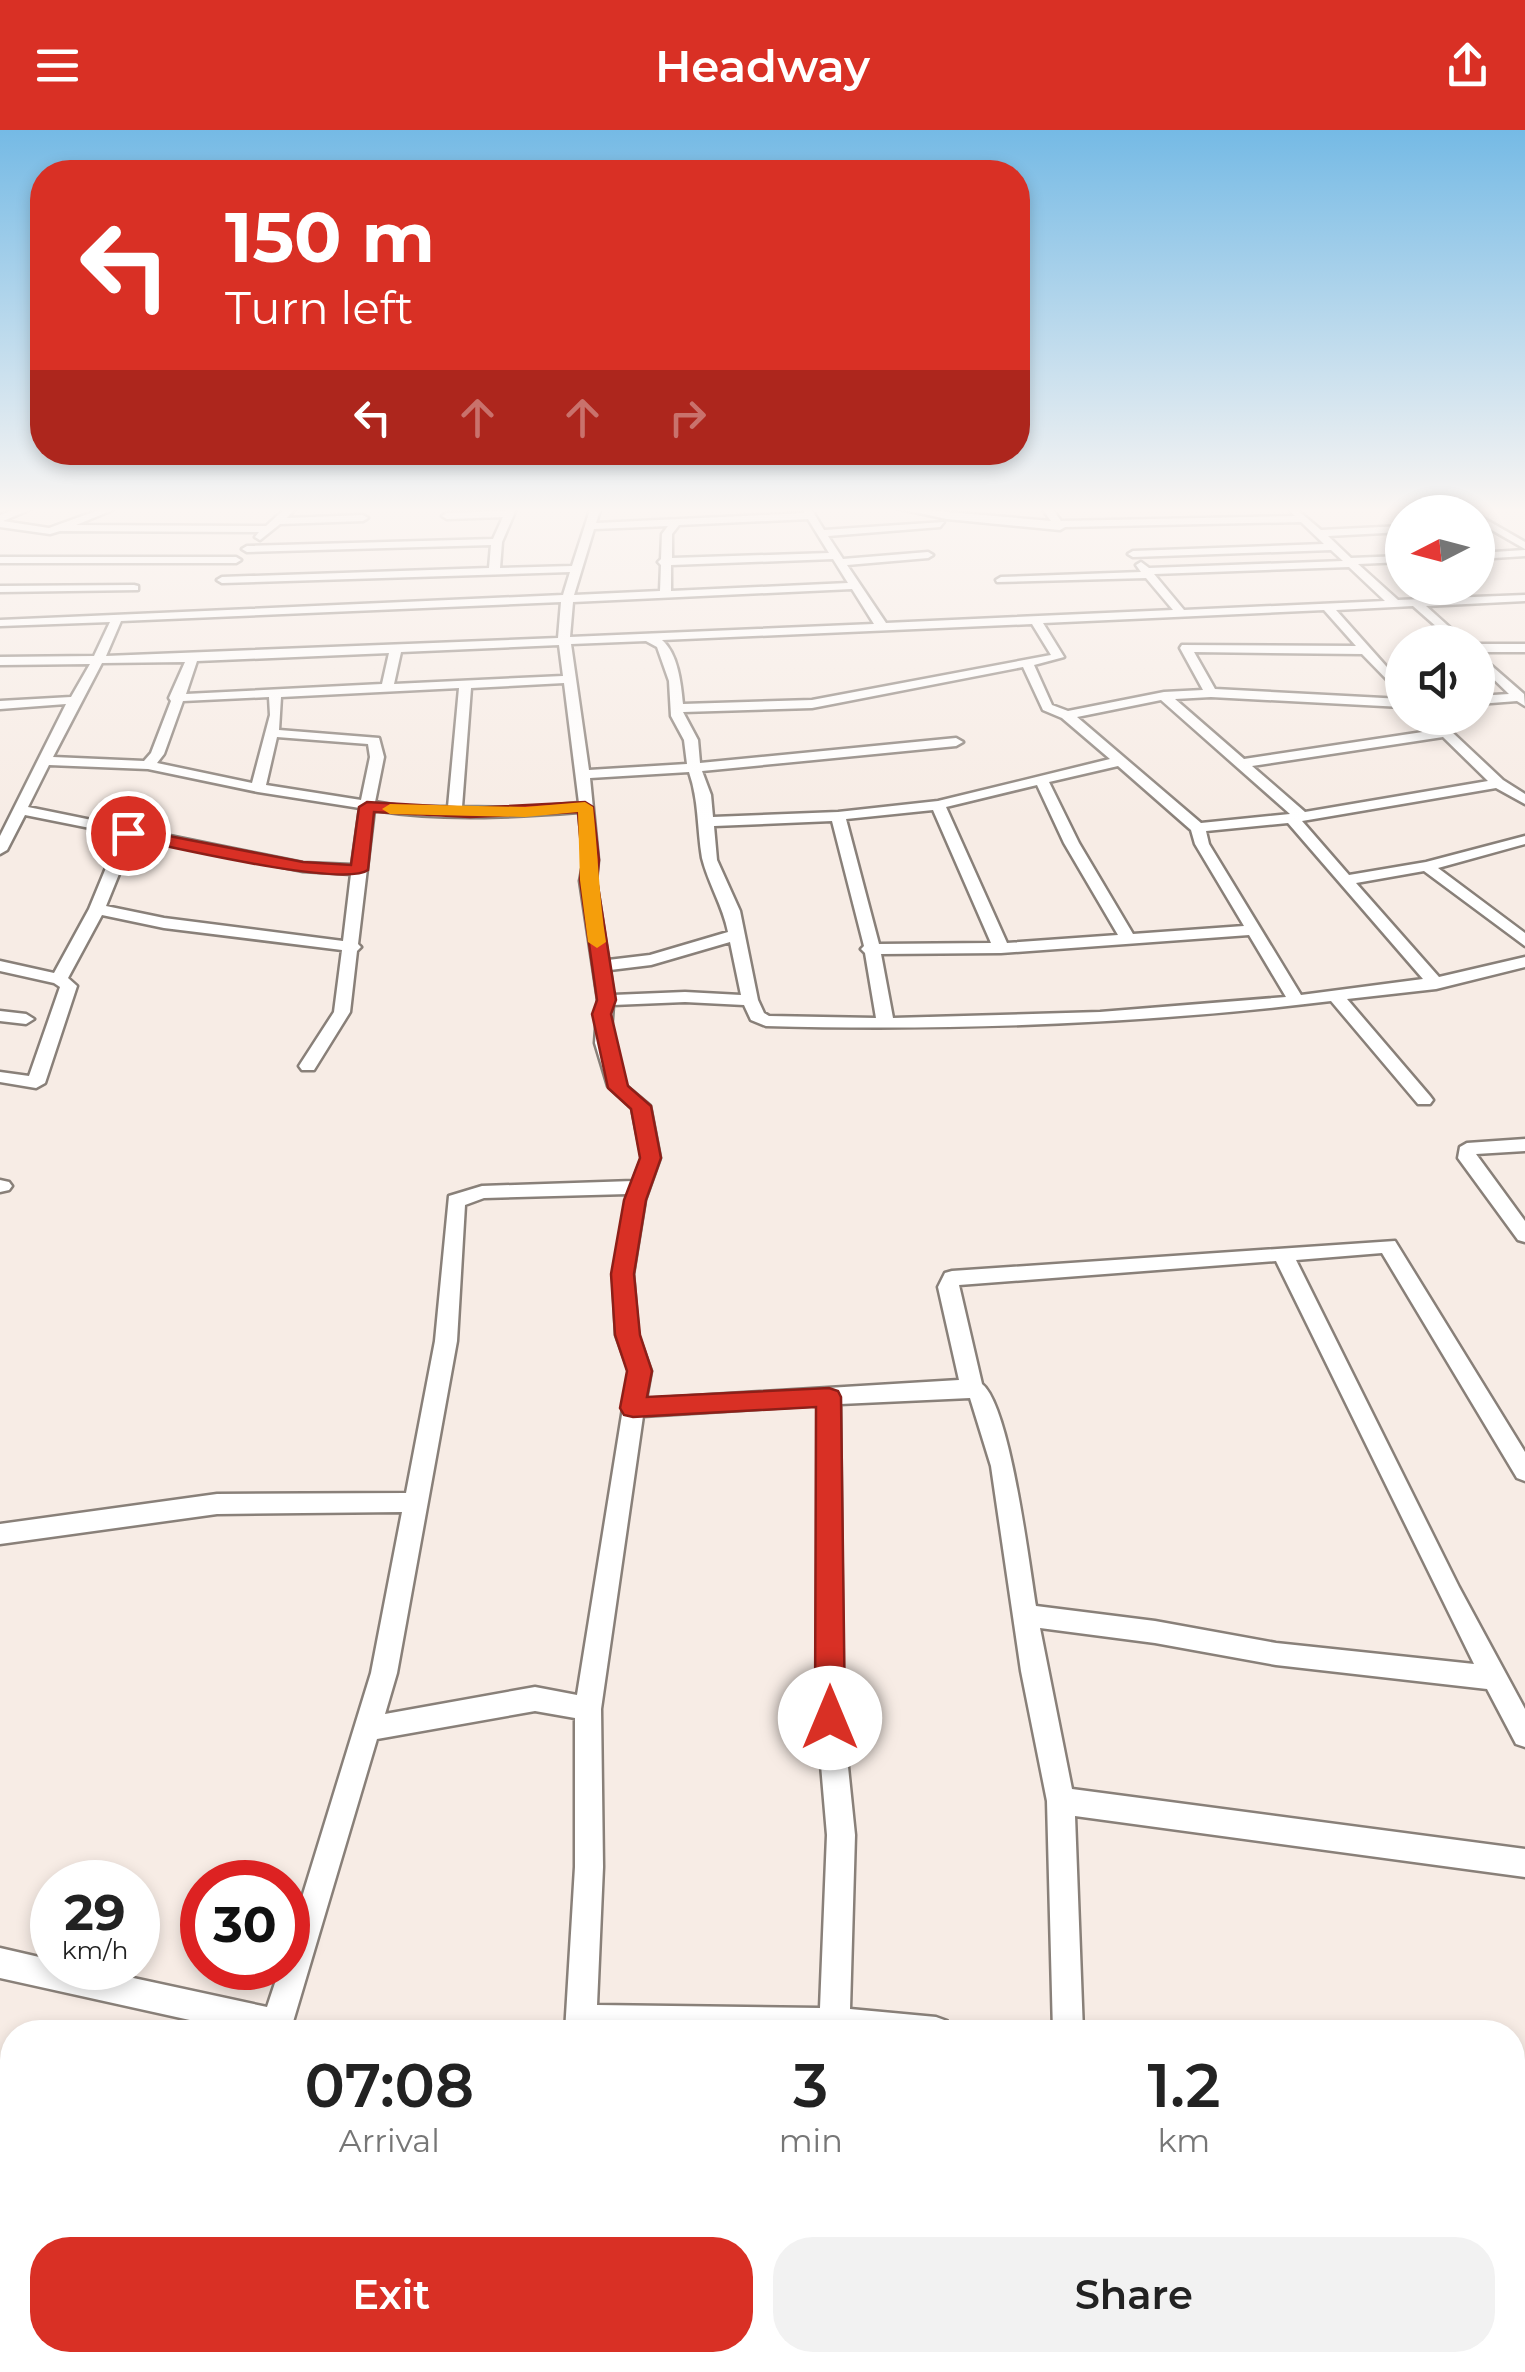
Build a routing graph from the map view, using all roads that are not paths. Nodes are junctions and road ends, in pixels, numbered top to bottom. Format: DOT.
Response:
graph roads {
  1 [pos="207,612"];
  2 [pos="286,612"];
  3 [pos="566,612"];
  4 [pos="872,612"];
  5 [pos="1179,612"];
  6 [pos="1224,612"];
  7 [pos="1331,612"];
  8 [pos="1181,614"];
  9 [pos="205,615"];
  10 [pos="117,618"];
  11 [pos="1035,618"];
  12 [pos="0,623"];
  13 [pos="881,625"];
  14 [pos="685,633"];
  15 [pos="646,636"];
  16 [pos="564,639"];
  17 [pos="662,645"];
  18 [pos="396,647"];
  19 [pos="1495,648"];
  20 [pos="1525,648"];
  21 [pos="1362,650"];
  22 [pos="193,658"];
  23 [pos="100,659"];
  24 [pos="0,661"];
  25 [pos="1028,664"];
  26 [pos="1385,674"];
  27 [pos="1495,674"];
  28 [pos="572,679"];
  29 [pos="465,685"];
  30 [pos="387,688"];
  31 [pos="1211,693"];
  32 [pos="275,694"];
  33 [pos="1164,696"];
  34 [pos="175,698"];
  35 [pos="1522,699"];
  36 [pos="74,700"];
  37 [pos="1495,700"];
  38 [pos="1385,702"];
  39 [pos="0,705"];
  40 [pos="676,708"];
  41 [pos="1067,714"];
  42 [pos="272,733"];
  43 [pos="1432,735"];
  44 [pos="1447,735"];
  45 [pos="956,742"];
  46 [pos="43,761"];
  47 [pos="1120,761"];
  48 [pos="1243,763"];
  49 [pos="148,766"];
  50 [pos="694,768"];
  51 [pos="583,774"];
  52 [pos="1042,782"];
  53 [pos="1498,783"];
  54 [pos="258,788"];
  55 [pos="1525,800"];
  56 [pos="938,805"];
  57 [pos="367,807"];
  58 [pos="585,807"];
  59 [pos="20,810"];
  60 [pos="456,812"];
  61 [pos="838,816"];
  62 [pos="1297,818"];
  63 [pos="708,822"];
  64 [pos="1198,828"];
  65 [pos="128,833"];
  66 [pos="1525,840"];
  67 [pos="0,850"];
  68 [pos="1427,866"];
  69 [pos="359,870"];
  70 [pos="1346,880"];
  71 [pos="97,909"];
  72 [pos="1253,930"];
  73 [pos="736,935"];
  74 [pos="1525,940"];
  75 [pos="1129,941"];
  76 [pos="353,947"];
  77 [pos="1001,948"];
  78 [pos="869,949"];
  79 [pos="1525,962"];
  80 [pos="0,966"];
  81 [pos="600,966"];
  82 [pos="58,979"];
  83 [pos="1436,984"];
  84 [pos="1336,997"];
  85 [pos="606,1000"];
  86 [pos="750,1000"];
  87 [pos="1296,1000"];
  88 [pos="0,1016"];
  89 [pos="26,1019"];
  90 [pos="885,1025"];
  91 [pos="308,1066"];
  92 [pos="0,1077"];
  93 [pos="1424,1100"];
  94 [pos="1525,1145"];
  95 [pos="641,1187"];
  96 [pos="1523,1230"];
  97 [pos="1284,1256"];
  98 [pos="972,1388"];
  99 [pos="829,1397"];
  100 [pos="633,1408"];
  101 [pos="1525,1472"];
  102 [pos="414,1502"];
  103 [pos="0,1534"];
  104 [pos="1026,1615"];
  105 [pos="1496,1678"];
  106 [pos="588,1709"];
  107 [pos="368,1729"];
  108 [pos="1525,1735"];
  109 [pos="1061,1802"];
  110 [pos="1525,1863"];
  111 [pos="0,1964"];
  112 [pos="242,2020"];
  113 [pos="279,2020"];
  114 [pos="582,2020"];
  115 [pos="835,2020"];
  116 [pos="1068,2020"];
  1 -- 9 [label="street"];
  2 -- 9 [label="street"];
  3 -- 16 [label="street"];
  4 -- 13 [label="street"];
  5 -- 8 [label="street"];
  6 -- 8 [label="street"];
  7 -- 21 [label="street"];
  8 -- 11 [label="street"];
  9 -- 10 [label="street"];
  10 -- 12 [label="street"];
  10 -- 23 [label="street"];
  11 -- 13 [label="street"];
  11 -- 25 [label="street"];
  13 -- 14 [label="street"];
  14 -- 15 [label="street"];
  14 -- 17 [label="street"];
  15 -- 16 [label="street"];
  15 -- 17 [label="street"];
  16 -- 18 [label="street"];
  16 -- 28 [label="street"];
  17 -- 40 [label="street"];
  18 -- 22 [label="street"];
  18 -- 30 [label="street"];
  19 -- 20 [label="street"];
  21 -- 26 [label="street"];
  21 -- 31 [label="street"];
  22 -- 23 [label="street"];
  22 -- 34 [label="street"];
  23 -- 24 [label="street"];
  23 -- 36 [label="street"];
  25 -- 40 [label="street"];
  25 -- 41 [label="street"];
  27 -- 35 [label="street"];
  28 -- 29 [label="street"];
  28 -- 51 [label="street"];
  29 -- 30 [label="street"];
  29 -- 60 [label="street"];
  30 -- 32 [label="street"];
  31 -- 33 [label="street"];
  31 -- 38 [label="street"];
  32 -- 34 [label="street"];
  32 -- 42 [label="street"];
  33 -- 41 [label="street"];
  33 -- 48 [label="street"];
  34 -- 49 [label="street"];
  35 -- 37 [label="street"];
  36 -- 39 [label="street"];
  36 -- 46 [label="street"];
  40 -- 50 [label="street"];
  41 -- 47 [label="street"];
  42 -- 54 [label="street"];
  42 -- 57 [label="street"];
  43 -- 48 [label="street"];
  44 -- 53 [label="street"];
  45 -- 50 [label="street"];
  46 -- 49 [label="street"];
  46 -- 59 [label="street"];
  47 -- 52 [label="street"];
  47 -- 64 [label="street"];
  48 -- 62 [label="street"];
  49 -- 54 [label="street"];
  50 -- 51 [label="street"];
  50 -- 63 [label="street"];
  51 -- 58 [label="street"];
  52 -- 56 [label="street"];
  52 -- 75 [label="street"];
  53 -- 55 [label="street"];
  53 -- 62 [label="street"];
  54 -- 57 [label="street"];
  56 -- 61 [label="street"];
  56 -- 77 [label="street"];
  57 -- 60 [label="street"];
  57 -- 69 [label="street"];
  58 -- 60 [label="street"];
  58 -- 81 [label="street"];
  59 -- 65 [label="street"];
  59 -- 67 [label="street"];
  61 -- 63 [label="street"];
  61 -- 78 [label="street"];
  62 -- 64 [label="street"];
  62 -- 70 [label="street"];
  63 -- 73 [label="street"];
  64 -- 72 [label="street"];
  65 -- 69 [label="street"];
  65 -- 71 [label="street"];
  66 -- 68 [label="street"];
  68 -- 70 [label="street"];
  68 -- 74 [label="street"];
  69 -- 76 [label="street"];
  70 -- 83 [label="street"];
  71 -- 76 [label="street"];
  71 -- 82 [label="street"];
  72 -- 75 [label="street"];
  72 -- 87 [label="street"];
  73 -- 81 [label="street"];
  73 -- 86 [label="street"];
  75 -- 77 [label="street"];
  76 -- 91 [label="street"];
  77 -- 78 [label="street"];
  78 -- 90 [label="street"];
  79 -- 83 [label="street"];
  80 -- 82 [label="street"];
  81 -- 85 [label="street"];
  82 -- 92 [label="street"];
  83 -- 84 [label="street"];
  84 -- 87 [label="street"];
  84 -- 93 [label="street"];
  85 -- 86 [label="street"];
  85 -- 95 [label="street"];
  86 -- 90 [label="street"];
  87 -- 90 [label="street"];
  88 -- 89 [label="street"];
  94 -- 96 [label="street"];
  95 -- 100 [label="street"];
  95 -- 102 [label="street"];
  97 -- 98 [label="street"];
  97 -- 101 [label="street"];
  97 -- 105 [label="street"];
  98 -- 99 [label="street"];
  98 -- 104 [label="street"];
  99 -- 100 [label="street"];
  99 -- 115 [label="street"];
  100 -- 106 [label="street"];
  102 -- 103 [label="street"];
  102 -- 107 [label="street"];
  104 -- 105 [label="street"];
  104 -- 109 [label="street"];
  105 -- 108 [label="street"];
  106 -- 107 [label="street"];
  106 -- 114 [label="street"];
  107 -- 113 [label="street"];
  109 -- 110 [label="street"];
  109 -- 116 [label="street"];
  111 -- 112 [label="street"];
}
